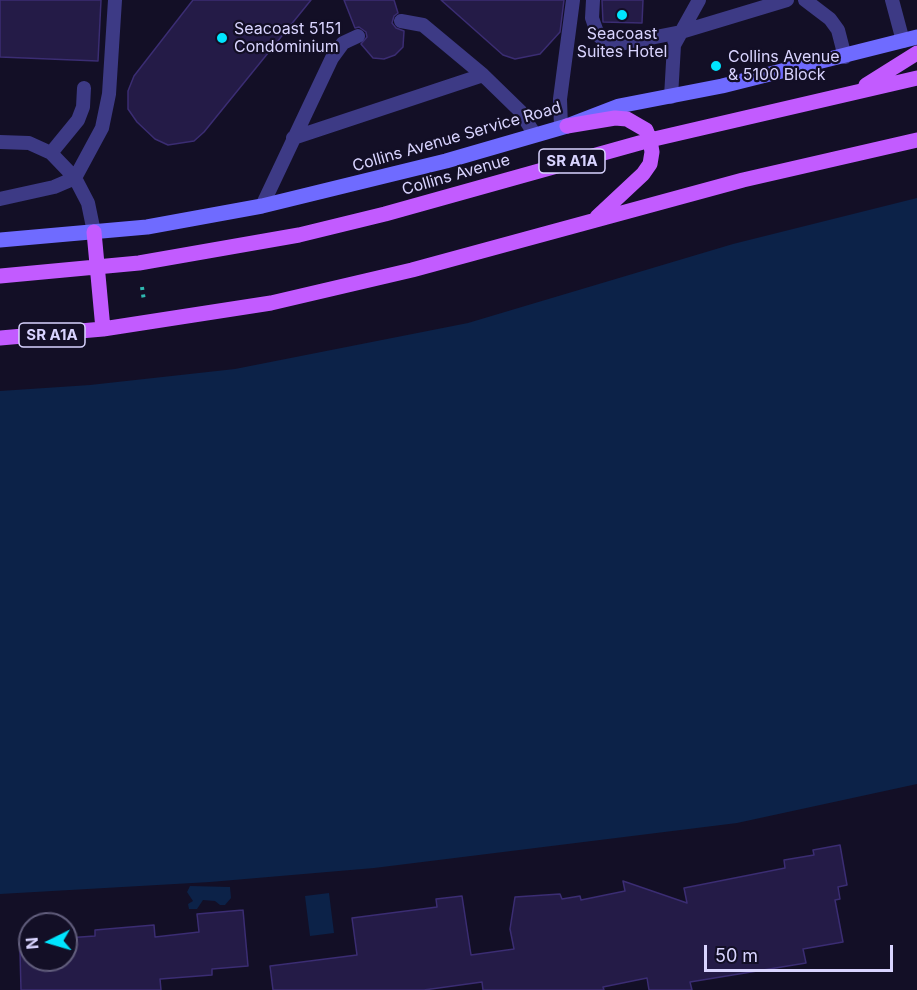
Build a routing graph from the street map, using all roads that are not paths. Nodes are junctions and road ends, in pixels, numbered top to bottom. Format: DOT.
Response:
graph roads {
  1 [pos="115,0"];
  2 [pos="573,0"];
  3 [pos="593,0"];
  4 [pos="699,0"];
  5 [pos="787,0"];
  6 [pos="805,0"];
  7 [pos="891,0"];
  8 [pos="401,21"];
  9 [pos="681,32"];
  10 [pos="358,36"];
  11 [pos="910,39"];
  12 [pos="917,53"];
  13 [pos="844,57"];
  14 [pos="483,75"];
  15 [pos="917,78"];
  16 [pos="84,88"];
  17 [pos="858,90"];
  18 [pos="671,97"];
  19 [pos="564,127"];
  20 [pos="535,135"];
  21 [pos="292,138"];
  22 [pos="650,140"];
  23 [pos="917,140"];
  24 [pos="0,142"];
  25 [pos="51,153"];
  26 [pos="75,177"];
  27 [pos="0,199"];
  28 [pos="262,206"];
  29 [pos="595,219"];
  30 [pos="94,232"];
  31 [pos="0,240"];
  32 [pos="98,268"];
  33 [pos="0,276"];
  34 [pos="103,329"];
  35 [pos="0,338"];
  1 -- 26 [label="lane"];
  2 -- 19 [label="lane"];
  3 -- 9 [label="lane"];
  4 -- 9 [label="lane"];
  5 -- 9 [label="lane"];
  6 -- 13 [label="lane"];
  7 -- 11 [label="lane"];
  8 -- 14 [label="lane"];
  9 -- 18 [label="lane"];
  10 -- 21 [label="lane"];
  11 -- 13 [label="street, Collins Avenue Service Road"];
  12 -- 17 [label="main road"];
  13 -- 18 [label="street, Collins Avenue Service Road"];
  14 -- 20 [label="lane"];
  14 -- 21 [label="lane"];
  15 -- 17 [label="main road, Collins Avenue / SR A1A"];
  16 -- 25 [label="lane"];
  17 -- 22 [label="main road, Collins Avenue / SR A1A"];
  18 -- 19 [label="street, Collins Avenue Service Road"];
  19 -- 20 [label="street, Collins Avenue Service Road"];
  19 -- 22 [label="main road"];
  20 -- 28 [label="street, Collins Avenue Service Road"];
  21 -- 28 [label="lane"];
  22 -- 29 [label="main road"];
  22 -- 32 [label="main road, Collins Avenue / SR A1A"];
  23 -- 29 [label="main road, SR A1A"];
  24 -- 25 [label="lane"];
  25 -- 26 [label="lane"];
  26 -- 27 [label="lane"];
  26 -- 30 [label="lane"];
  28 -- 30 [label="street, Collins Avenue Service Road"];
  29 -- 34 [label="main road, SR A1A"];
  30 -- 31 [label="street, Collins Avenue Service Road"];
  30 -- 32 [label="main road"];
  32 -- 33 [label="main road, Collins Avenue / SR A1A"];
  32 -- 34 [label="main road"];
  34 -- 35 [label="main road, SR A1A"];
}
